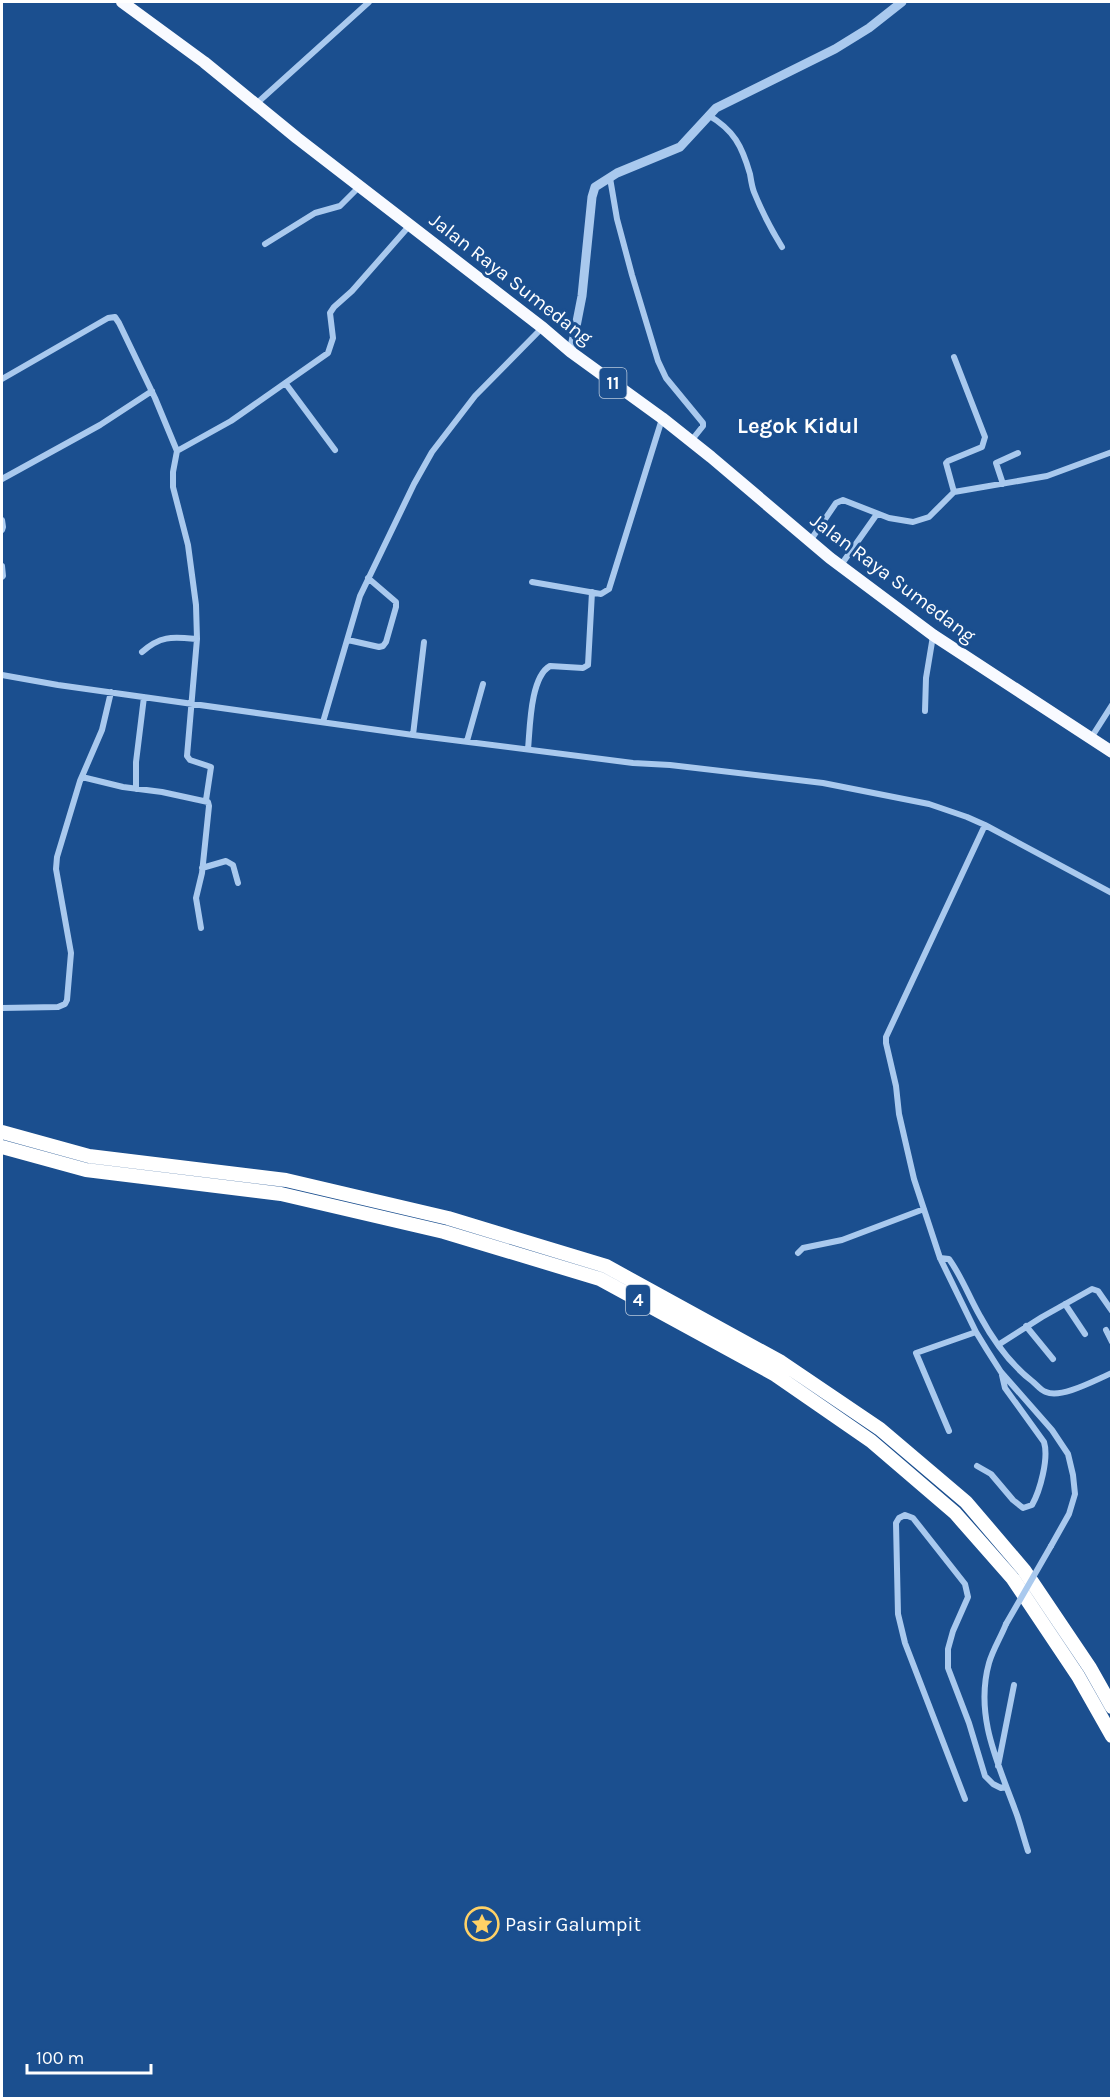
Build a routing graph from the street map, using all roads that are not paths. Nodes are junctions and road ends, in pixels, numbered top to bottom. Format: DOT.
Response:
graph roads {
  1 [pos="122,2"];
  2 [pos="369,2"];
  3 [pos="902,2"];
  4 [pos="255,104"];
  5 [pos="708,115"];
  6 [pos="609,177"];
  7 [pos="360,186"];
  8 [pos="411,225"];
  9 [pos="265,244"];
  10 [pos="782,246"];
  11 [pos="543,328"];
  12 [pos="571,352"];
  13 [pos="954,357"];
  14 [pos="2,379"];
  15 [pos="286,384"];
  16 [pos="152,391"];
  17 [pos="662,418"];
  18 [pos="691,441"];
  19 [pos="335,450"];
  20 [pos="177,451"];
  21 [pos="1112,452"];
  22 [pos="1018,453"];
  23 [pos="2,479"];
  24 [pos="1003,484"];
  25 [pos="954,492"];
  26 [pos="877,514"];
  27 [pos="2,520"];
  28 [pos="2,530"];
  29 [pos="810,542"];
  30 [pos="2,566"];
  31 [pos="841,566"];
  32 [pos="2,577"];
  33 [pos="368,578"];
  34 [pos="532,582"];
  35 [pos="592,592"];
  36 [pos="933,635"];
  37 [pos="197,639"];
  38 [pos="348,640"];
  39 [pos="424,642"];
  40 [pos="142,652"];
  41 [pos="2,675"];
  42 [pos="483,684"];
  43 [pos="111,692"];
  44 [pos="144,698"];
  45 [pos="192,705"];
  46 [pos="1112,705"];
  47 [pos="925,711"];
  48 [pos="323,722"];
  49 [pos="413,735"];
  50 [pos="1091,739"];
  51 [pos="467,741"];
  52 [pos="528,749"];
  53 [pos="1112,752"];
  54 [pos="82,777"];
  55 [pos="136,789"];
  56 [pos="206,800"];
  57 [pos="985,825"];
  58 [pos="202,868"];
  59 [pos="238,883"];
  60 [pos="1112,893"];
  61 [pos="201,928"];
  62 [pos="2,1008"];
  63 [pos="2,1132"];
  64 [pos="2,1147"];
  65 [pos="924,1209"];
  66 [pos="798,1253"];
  67 [pos="940,1257"];
  68 [pos="1065,1304"];
  69 [pos="1112,1311"];
  70 [pos="1026,1326"];
  71 [pos="1106,1330"];
  72 [pos="976,1332"];
  73 [pos="1085,1334"];
  74 [pos="1112,1342"];
  75 [pos="998,1345"];
  76 [pos="1053,1359"];
  77 [pos="1001,1372"];
  78 [pos="1112,1373"];
  79 [pos="949,1431"];
  80 [pos="976,1466"];
  81 [pos="1014,1686"];
  82 [pos="1112,1707"];
  83 [pos="1112,1736"];
  84 [pos="998,1766"];
  85 [pos="1005,1786"];
  86 [pos="965,1799"];
  87 [pos="1028,1851"];
  1 -- 4 [label="highway, Jalan Raya Sumedang / 11"];
  2 -- 4 [label="street"];
  3 -- 5 [label="street"];
  4 -- 7 [label="highway, Jalan Raya Sumedang / 11"];
  5 -- 6 [label="street"];
  5 -- 10 [label="street"];
  6 -- 12 [label="street"];
  6 -- 18 [label="street"];
  7 -- 8 [label="highway, Jalan Raya Sumedang / 11"];
  7 -- 9 [label="street"];
  8 -- 11 [label="highway, Jalan Raya Sumedang / 11"];
  8 -- 15 [label="street"];
  11 -- 12 [label="highway, Jalan Raya Sumedang / 11"];
  11 -- 33 [label="street"];
  12 -- 17 [label="highway, Jalan Raya Sumedang / 11"];
  13 -- 25 [label="street"];
  14 -- 16 [label="street"];
  15 -- 19 [label="street"];
  15 -- 20 [label="street"];
  16 -- 20 [label="street"];
  16 -- 23 [label="street"];
  17 -- 18 [label="highway, Jalan Raya Sumedang / 11"];
  17 -- 35 [label="street"];
  18 -- 29 [label="highway, Jalan Raya Sumedang / 11"];
  20 -- 37 [label="street"];
  21 -- 24 [label="street"];
  22 -- 24 [label="street"];
  24 -- 25 [label="street"];
  25 -- 26 [label="street"];
  26 -- 29 [label="street"];
  26 -- 31 [label="street"];
  27 -- 28 [label="street"];
  29 -- 31 [label="highway, Jalan Raya Sumedang / 11"];
  30 -- 32 [label="street"];
  31 -- 36 [label="highway, Jalan Raya Sumedang / 11"];
  33 -- 38 [label="street"];
  33 -- 38 [label="street"];
  34 -- 35 [label="street"];
  35 -- 52 [label="street"];
  36 -- 47 [label="street"];
  36 -- 50 [label="highway, Jalan Raya Sumedang / 11"];
  37 -- 40 [label="street"];
  37 -- 45 [label="street"];
  38 -- 48 [label="street"];
  39 -- 49 [label="street"];
  41 -- 43 [label="street"];
  42 -- 51 [label="street"];
  43 -- 44 [label="street"];
  43 -- 54 [label="street"];
  44 -- 45 [label="street"];
  44 -- 55 [label="street"];
  45 -- 48 [label="street"];
  45 -- 56 [label="street"];
  46 -- 50 [label="street"];
  48 -- 49 [label="street"];
  49 -- 51 [label="street"];
  50 -- 53 [label="highway, Jalan Raya Sumedang / 11"];
  51 -- 52 [label="street"];
  52 -- 57 [label="street"];
  54 -- 55 [label="street"];
  54 -- 62 [label="street"];
  55 -- 56 [label="street"];
  56 -- 58 [label="street"];
  57 -- 60 [label="street"];
  57 -- 65 [label="street"];
  58 -- 59 [label="street"];
  58 -- 61 [label="street"];
  63 -- 82 [label="highway, 4"];
  64 -- 83 [label="highway, 4"];
  65 -- 66 [label="street"];
  65 -- 67 [label="street"];
  67 -- 72 [label="street"];
  67 -- 75 [label="street"];
  68 -- 69 [label="street"];
  68 -- 70 [label="street"];
  68 -- 73 [label="street"];
  70 -- 75 [label="street"];
  70 -- 76 [label="street"];
  71 -- 74 [label="street"];
  72 -- 77 [label="street"];
  72 -- 79 [label="street"];
  75 -- 78 [label="street"];
  77 -- 80 [label="street"];
  77 -- 84 [label="street, bridge"];
  81 -- 84 [label="street"];
  84 -- 85 [label="street"];
  85 -- 86 [label="street"];
  85 -- 87 [label="street"];
}
